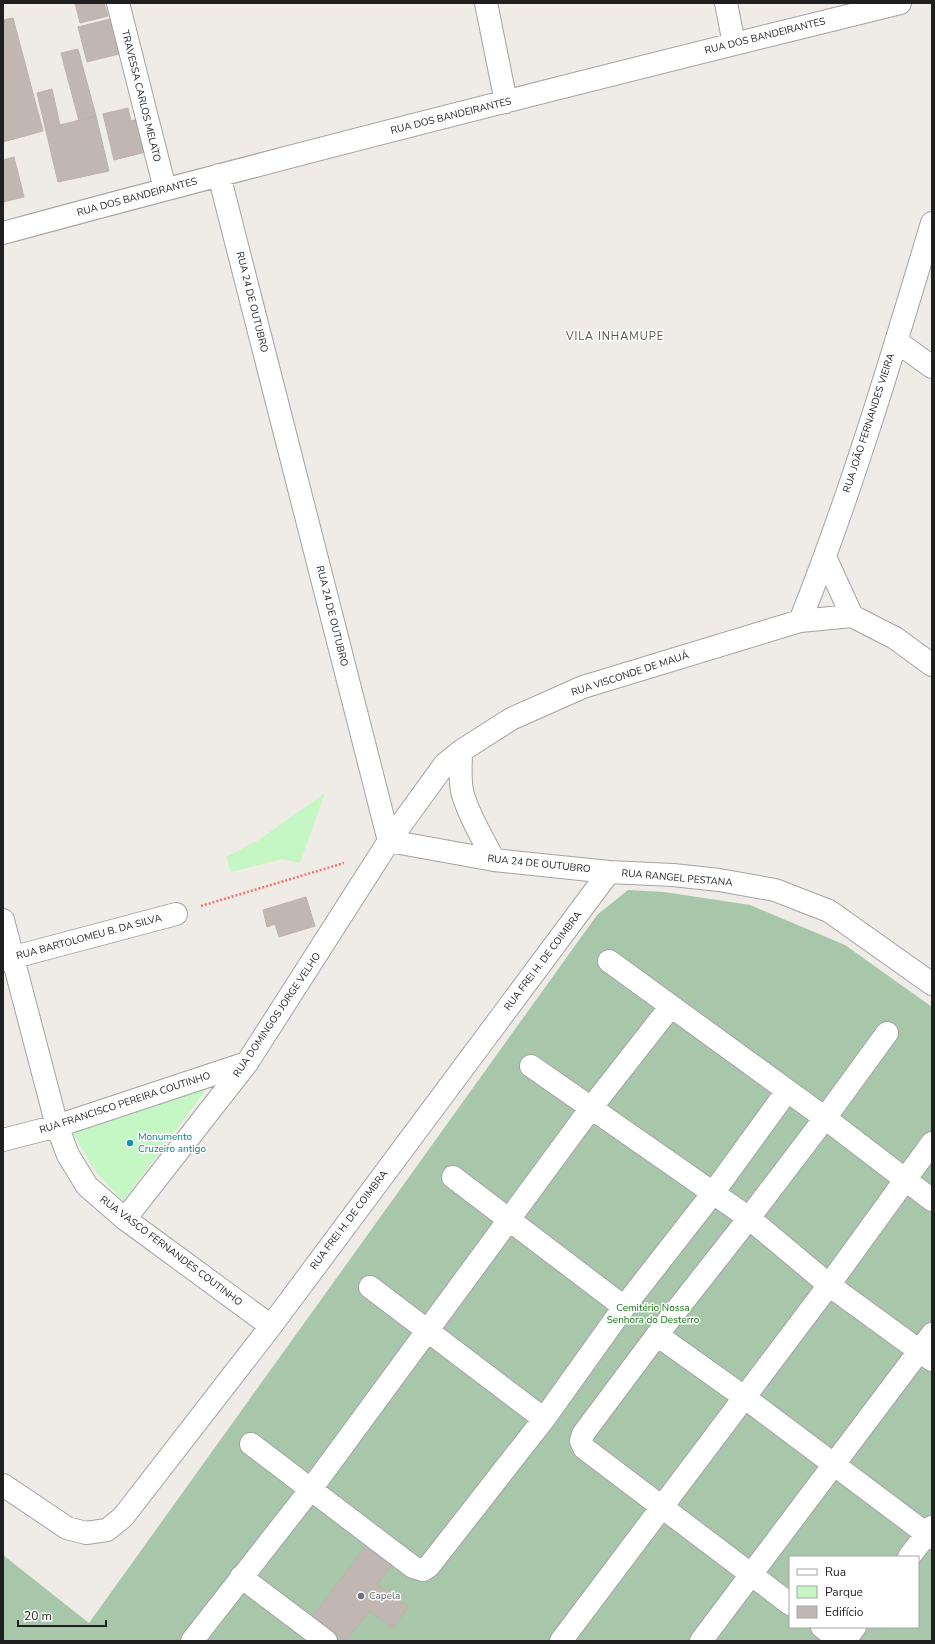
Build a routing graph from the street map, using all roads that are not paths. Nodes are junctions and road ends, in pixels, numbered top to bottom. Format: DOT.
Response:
graph roads {
  1 [pos="118,3"];
  2 [pos="486,3"];
  3 [pos="726,3"];
  4 [pos="885,5"];
  5 [pos="734,44"];
  6 [pos="506,102"];
  7 [pos="219,175"];
  8 [pos="165,189"];
  9 [pos="932,222"];
  10 [pos="3,234"];
  11 [pos="896,341"];
  12 [pos="932,367"];
  13 [pos="825,558"];
  14 [pos="852,616"];
  15 [pos="800,621"];
  16 [pos="932,665"];
  17 [pos="461,751"];
  18 [pos="387,846"];
  19 [pos="494,860"];
  20 [pos="609,872"];
  21 [pos="176,914"];
  22 [pos="3,920"];
  23 [pos="8,958"];
  24 [pos="609,961"];
  25 [pos="932,984"];
  26 [pos="671,1006"];
  27 [pos="887,1033"];
  28 [pos="247,1063"];
  29 [pos="531,1066"];
  30 [pos="787,1091"];
  31 [pos="591,1108"];
  32 [pos="825,1118"];
  33 [pos="57,1126"];
  34 [pos="3,1140"];
  35 [pos="932,1143"];
  36 [pos="453,1177"];
  37 [pos="906,1179"];
  38 [pos="713,1193"];
  39 [pos="932,1200"];
  40 [pos="749,1218"];
  41 [pos="125,1219"];
  42 [pos="508,1219"];
  43 [pos="829,1285"];
  44 [pos="370,1287"];
  45 [pos="624,1307"];
  46 [pos="271,1326"];
  47 [pos="427,1330"];
  48 [pos="657,1335"];
  49 [pos="928,1348"];
  50 [pos="744,1398"];
  51 [pos="544,1419"];
  52 [pos="251,1444"];
  53 [pos="834,1465"];
  54 [pos="3,1485"];
  55 [pos="310,1489"];
  56 [pos="662,1506"];
  57 [pos="930,1533"];
  58 [pos="910,1556"];
  59 [pos="751,1576"];
  60 [pos="241,1578"];
  61 [pos="789,1603"];
  62 [pos="823,1628"];
  63 [pos="854,1628"];
  64 [pos="192,1641"];
  65 [pos="326,1641"];
  66 [pos="561,1641"];
  67 [pos="701,1641"];
  68 [pos="841,1641"];
  69 [pos="844,1641"];
  1 -- 8 [label="street, TRAVESSA CARLOS MELATO"];
  2 -- 6 [label="street"];
  3 -- 5 [label="street"];
  4 -- 5 [label="street, RUA DOS BANDEIRANTES"];
  5 -- 6 [label="street, RUA DOS BANDEIRANTES"];
  6 -- 7 [label="street, RUA DOS BANDEIRANTES"];
  7 -- 8 [label="street, RUA DOS BANDEIRANTES"];
  7 -- 18 [label="street, RUA 24 DE OUTUBRO"];
  8 -- 10 [label="street, RUA DOS BANDEIRANTES"];
  9 -- 11 [label="street, RUA JOÃO FERNANDES VIEIRA"];
  11 -- 12 [label="street"];
  11 -- 13 [label="street, RUA JOÃO FERNANDES VIEIRA"];
  13 -- 14 [label="street"];
  13 -- 15 [label="street, RUA JOÃO FERNANDES VIEIRA"];
  14 -- 15 [label="street, RUA VISCONDE DE MAUÁ"];
  14 -- 16 [label="street"];
  15 -- 17 [label="street, RUA VISCONDE DE MAUÁ"];
  17 -- 18 [label="street, RUA VISCONDE DE MAUÁ"];
  17 -- 19 [label="street"];
  18 -- 19 [label="street, RUA 24 DE OUTUBRO"];
  18 -- 28 [label="street, RUA DOMINGOS JORGE VELHO"];
  19 -- 20 [label="street, RUA 24 DE OUTUBRO"];
  20 -- 25 [label="street, RUA RANGEL PESTANA"];
  20 -- 46 [label="street, RUA FREI H. DE COIMBRA"];
  21 -- 23 [label="street, RUA BARTOLOMEU B. DA SILVA"];
  22 -- 23 [label="street, RUA VASCO FERNANDES COUTINHO"];
  23 -- 33 [label="street, RUA VASCO FERNANDES COUTINHO"];
  24 -- 26 [label="street"];
  26 -- 30 [label="street"];
  26 -- 31 [label="street"];
  27 -- 32 [label="street"];
  28 -- 33 [label="street, RUA FRANCISCO PEREIRA COUTINHO"];
  28 -- 41 [label="street, RUA DOMINGOS JORGE VELHO"];
  29 -- 31 [label="street"];
  30 -- 32 [label="street"];
  30 -- 38 [label="street"];
  31 -- 38 [label="street"];
  31 -- 42 [label="street"];
  32 -- 37 [label="street"];
  32 -- 40 [label="street"];
  33 -- 34 [label="street, RUA FRANCISCO PEREIRA COUTINHO"];
  33 -- 41 [label="street, RUA VASCO FERNANDES COUTINHO"];
  35 -- 37 [label="street"];
  36 -- 42 [label="street"];
  37 -- 39 [label="street"];
  37 -- 43 [label="street"];
  38 -- 40 [label="street"];
  38 -- 45 [label="street"];
  40 -- 43 [label="street"];
  40 -- 48 [label="street"];
  41 -- 46 [label="street, RUA VASCO FERNANDES COUTINHO"];
  42 -- 45 [label="street"];
  42 -- 47 [label="street"];
  43 -- 49 [label="street"];
  43 -- 50 [label="street"];
  44 -- 47 [label="street"];
  45 -- 51 [label="street"];
  46 -- 54 [label="street, RUA FREI H. DE COIMBRA"];
  47 -- 51 [label="street"];
  47 -- 55 [label="street"];
  48 -- 50 [label="street"];
  48 -- 56 [label="street"];
  49 -- 53 [label="street"];
  50 -- 53 [label="street"];
  50 -- 56 [label="street"];
  51 -- 55 [label="street"];
  52 -- 55 [label="street"];
  53 -- 57 [label="street"];
  53 -- 59 [label="street"];
  55 -- 60 [label="street"];
  56 -- 59 [label="street"];
  56 -- 66 [label="street"];
  57 -- 58 [label="street"];
  59 -- 61 [label="street"];
  59 -- 67 [label="street"];
  60 -- 64 [label="street"];
  60 -- 65 [label="street"];
  62 -- 68 [label="street"];
  63 -- 69 [label="street"];
}
